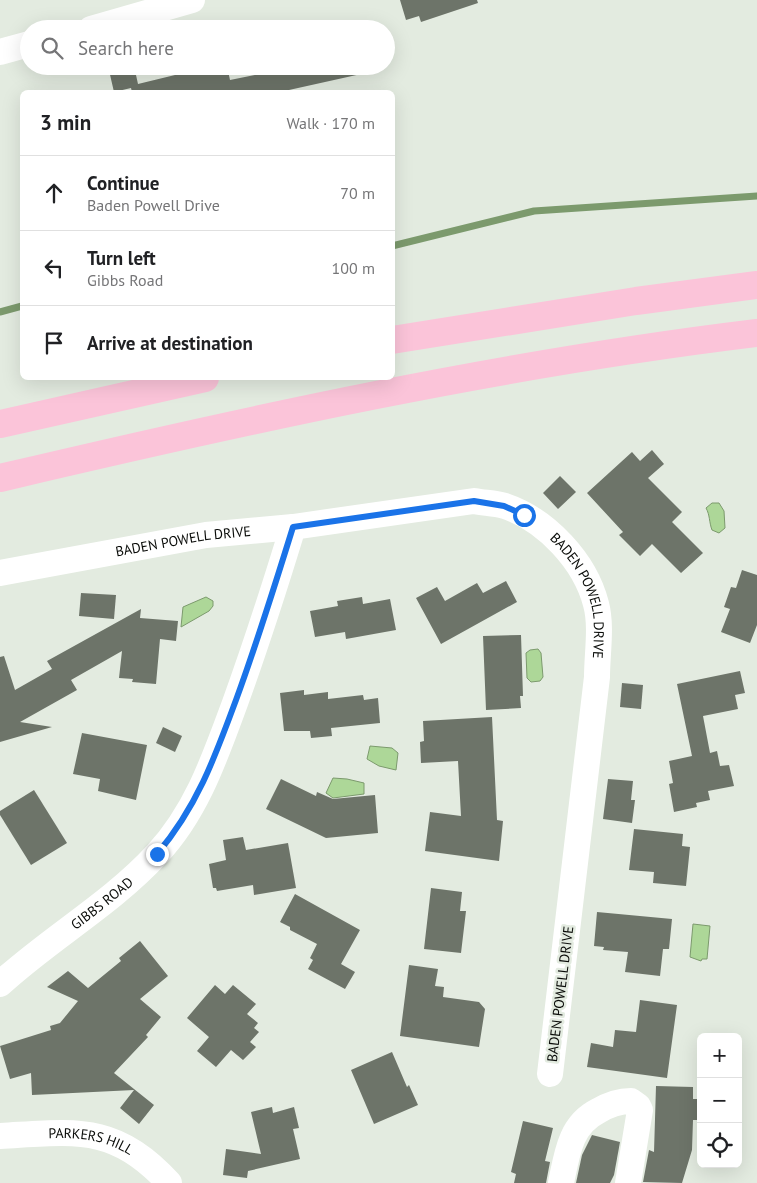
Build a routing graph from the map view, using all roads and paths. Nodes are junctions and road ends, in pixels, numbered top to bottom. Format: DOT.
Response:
graph roads {
  1 [pos="192,0"];
  2 [pos="122,20"];
  3 [pos="20,46"];
  4 [pos="0,52"];
  5 [pos="757,286"];
  6 [pos="757,333"];
  7 [pos="395,340"];
  8 [pos="196,380"];
  9 [pos="0,424"];
  10 [pos="0,478"];
  11 [pos="293,527"];
  12 [pos="0,573"];
  13 [pos="0,984"];
  14 [pos="550,1074"];
  15 [pos="0,1136"];
  16 [pos="169,1183"];
  17 [pos="561,1183"];
  18 [pos="628,1183"];
  1 -- 2 [label="street"];
  3 -- 4 [label="street"];
  5 -- 7 [label="highway"];
  6 -- 10 [label="highway"];
  8 -- 9 [label="highway"];
  11 -- 12 [label="street, BADEN POWELL DRIVE"];
  11 -- 13 [label="street, GIBBS ROAD"];
  11 -- 14 [label="street, BADEN POWELL DRIVE"];
  15 -- 16 [label="street, PARKERS HILL"];
  17 -- 18 [label="street"];
}
